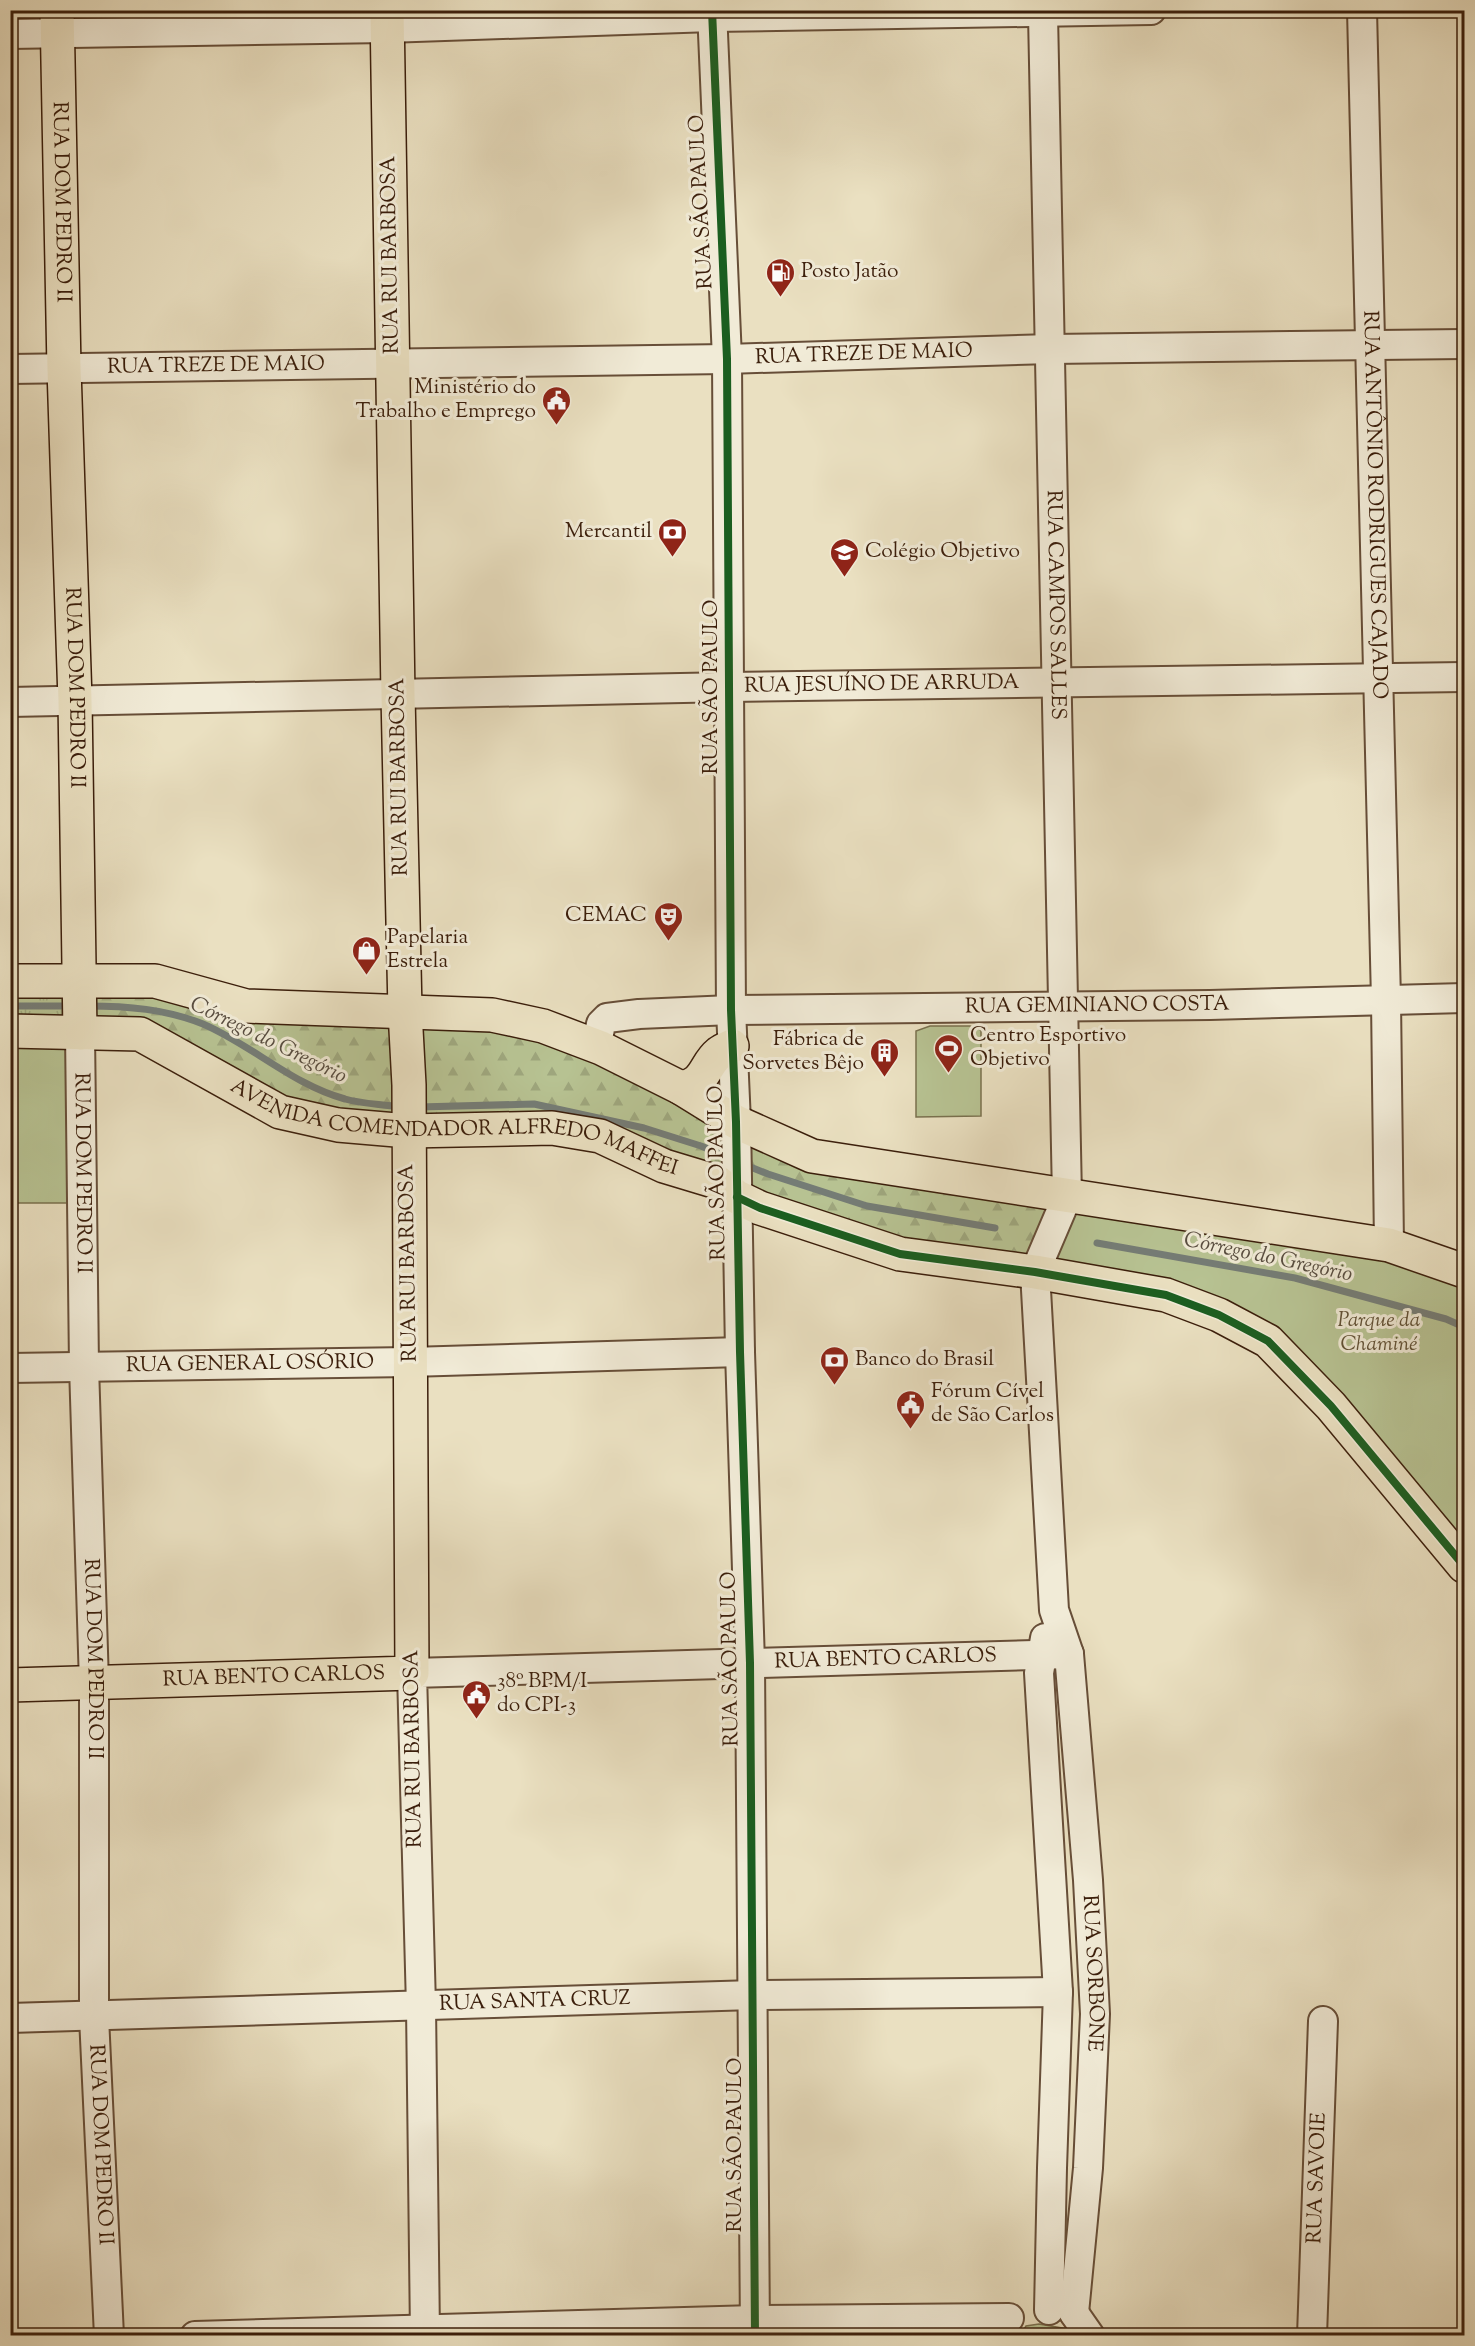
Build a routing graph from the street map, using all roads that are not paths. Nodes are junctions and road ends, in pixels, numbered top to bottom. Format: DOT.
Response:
graph roads {
  1 [pos="1151,10"];
  2 [pos="1362,10"];
  3 [pos="712,14"];
  4 [pos="1043,14"];
  5 [pos="387,19"];
  6 [pos="57,22"];
  7 [pos="10,34"];
  8 [pos="1464,344"];
  9 [pos="1371,346"];
  10 [pos="1051,349"];
  11 [pos="727,359"];
  12 [pos="392,363"];
  13 [pos="10,369"];
  14 [pos="64,369"];
  15 [pos="1464,677"];
  16 [pos="1377,679"];
  17 [pos="1056,684"];
  18 [pos="730,687"];
  19 [pos="398,695"];
  20 [pos="75,700"];
  21 [pos="10,702"];
  22 [pos="10,981"];
  23 [pos="1464,998"];
  24 [pos="1386,1000"];
  25 [pos="1064,1006"];
  26 [pos="79,1007"];
  27 [pos="731,1010"];
  28 [pos="405,1011"];
  29 [pos="10,1031"];
  30 [pos="732,1046"];
  31 [pos="601,1048"];
  32 [pos="681,1088"];
  33 [pos="408,1127"];
  34 [pos="736,1131"];
  35 [pos="737,1192"];
  36 [pos="1067,1197"];
  37 [pos="1389,1245"];
  38 [pos="1464,1271"];
  39 [pos="1035,1272"];
  40 [pos="740,1352"];
  41 [pos="410,1362"];
  42 [pos="84,1366"];
  43 [pos="10,1368"];
  44 [pos="1464,1566"];
  45 [pos="1054,1610"];
  46 [pos="1069,1654"];
  47 [pos="1041,1656"];
  48 [pos="750,1663"];
  49 [pos="412,1672"];
  50 [pos="94,1683"];
  51 [pos="10,1686"];
  52 [pos="1058,1992"];
  53 [pos="754,1995"];
  54 [pos="421,2006"];
  55 [pos="94,2017"];
  56 [pos="10,2018"];
  57 [pos="1323,2021"];
  58 [pos="1052,2168"];
  59 [pos="1088,2168"];
  60 [pos="1061,2311"];
  61 [pos="1006,2327"];
  62 [pos="755,2328"];
  63 [pos="425,2332"];
  64 [pos="109,2336"];
  65 [pos="195,2336"];
  66 [pos="1090,2336"];
  67 [pos="1312,2336"];
  1 -- 4 [label="street"];
  2 -- 9 [label="street, RUA ANTÔNIO RODRIGUES CAJADO"];
  3 -- 4 [label="street"];
  3 -- 5 [label="street"];
  3 -- 11 [label="street, RUA SÃO PAULO"];
  4 -- 10 [label="street, RUA CAMPOS SALLES"];
  5 -- 6 [label="street"];
  5 -- 12 [label="main road, RUA RUI BARBOSA"];
  6 -- 7 [label="street"];
  6 -- 14 [label="main road, RUA DOM PEDRO II"];
  8 -- 9 [label="street, RUA TREZE DE MAIO"];
  9 -- 10 [label="street, RUA TREZE DE MAIO"];
  9 -- 16 [label="street, RUA ANTÔNIO RODRIGUES CAJADO"];
  10 -- 11 [label="street, RUA TREZE DE MAIO"];
  10 -- 17 [label="street, RUA CAMPOS SALLES"];
  11 -- 12 [label="street, RUA TREZE DE MAIO"];
  11 -- 18 [label="street, RUA SÃO PAULO"];
  12 -- 14 [label="street, RUA TREZE DE MAIO"];
  12 -- 19 [label="main road, RUA RUI BARBOSA"];
  13 -- 14 [label="street, RUA TREZE DE MAIO"];
  14 -- 20 [label="main road, RUA DOM PEDRO II"];
  15 -- 16 [label="street, RUA JESUÍNO DE ARRUDA"];
  16 -- 17 [label="street, RUA JESUÍNO DE ARRUDA"];
  16 -- 24 [label="street, RUA ANTÔNIO RODRIGUES CAJADO"];
  17 -- 18 [label="street, RUA JESUÍNO DE ARRUDA"];
  17 -- 25 [label="street, RUA CAMPOS SALLES"];
  18 -- 19 [label="street, RUA JESUÍNO DE ARRUDA"];
  18 -- 27 [label="street, RUA SÃO PAULO"];
  19 -- 20 [label="street, RUA JESUÍNO DE ARRUDA"];
  19 -- 28 [label="main road, RUA RUI BARBOSA"];
  20 -- 21 [label="street, RUA JESUÍNO DE ARRUDA"];
  20 -- 26 [label="main road, RUA DOM PEDRO II"];
  22 -- 26 [label="main road, AVENIDA COMENDADOR ALFREDO MAFFEI"];
  23 -- 24 [label="street, RUA GEMINIANO COSTA"];
  24 -- 25 [label="street, RUA GEMINIANO COSTA"];
  24 -- 37 [label="street, RUA ANTÔNIO RODRIGUES CAJADO"];
  25 -- 27 [label="street, RUA GEMINIANO COSTA"];
  25 -- 36 [label="street, RUA CAMPOS SALLES"];
  26 -- 28 [label="main road, AVENIDA COMENDADOR ALFREDO MAFFEI"];
  26 -- 29 [label="main road"];
  26 -- 33 [label="main road, AVENIDA COMENDADOR ALFREDO MAFFEI"];
  26 -- 42 [label="street, RUA DOM PEDRO II"];
  27 -- 30 [label="street, RUA SÃO PAULO"];
  27 -- 31 [label="street, RUA GEMINIANO COSTA"];
  28 -- 31 [label="main road, AVENIDA COMENDADOR ALFREDO MAFFEI"];
  28 -- 33 [label="main road, RUA RUI BARBOSA"];
  30 -- 32 [label="main road"];
  30 -- 34 [label="street, RUA SÃO PAULO"];
  31 -- 32 [label="main road, AVENIDA COMENDADOR ALFREDO MAFFEI"];
  32 -- 34 [label="main road, AVENIDA COMENDADOR ALFREDO MAFFEI"];
  33 -- 35 [label="main road, AVENIDA COMENDADOR ALFREDO MAFFEI"];
  33 -- 41 [label="main road, RUA RUI BARBOSA"];
  34 -- 35 [label="street, RUA SÃO PAULO"];
  34 -- 36 [label="main road, AVENIDA COMENDADOR ALFREDO MAFFEI"];
  35 -- 39 [label="main road, AVENIDA COMENDADOR ALFREDO MAFFEI"];
  35 -- 40 [label="street, RUA SÃO PAULO"];
  36 -- 37 [label="main road, AVENIDA COMENDADOR ALFREDO MAFFEI"];
  36 -- 39 [label="street, RUA SORBONE"];
  37 -- 38 [label="main road, AVENIDA COMENDADOR ALFREDO MAFFEI"];
  39 -- 44 [label="main road, AVENIDA COMENDADOR ALFREDO MAFFEI"];
  39 -- 45 [label="street, RUA SORBONE"];
  40 -- 41 [label="street, RUA GENERAL OSÓRIO"];
  40 -- 48 [label="street, RUA SÃO PAULO"];
  41 -- 42 [label="street, RUA GENERAL OSÓRIO"];
  41 -- 49 [label="main road, RUA RUI BARBOSA"];
  42 -- 43 [label="street, RUA GENERAL OSÓRIO"];
  42 -- 50 [label="street, RUA DOM PEDRO II"];
  45 -- 46 [label="street, RUA SORBONE"];
  45 -- 47 [label="street, RUA SORBONE"];
  46 -- 47 [label="street, RUA BENTO CARLOS"];
  46 -- 59 [label="street, RUA SORBONE"];
  47 -- 48 [label="street, RUA BENTO CARLOS"];
  47 -- 52 [label="street, RUA SORBONE"];
  48 -- 49 [label="street, RUA BENTO CARLOS"];
  48 -- 53 [label="street, RUA SÃO PAULO"];
  49 -- 50 [label="main road, RUA BENTO CARLOS"];
  49 -- 54 [label="street, RUA RUI BARBOSA"];
  50 -- 51 [label="main road, RUA BENTO CARLOS"];
  50 -- 55 [label="street, RUA DOM PEDRO II"];
  52 -- 53 [label="street, RUA SANTA CRUZ"];
  52 -- 58 [label="street, RUA SORBONE"];
  53 -- 54 [label="street, RUA SANTA CRUZ"];
  53 -- 62 [label="street, RUA SÃO PAULO"];
  54 -- 55 [label="street, RUA SANTA CRUZ"];
  54 -- 63 [label="street, RUA RUI BARBOSA"];
  55 -- 56 [label="street, RUA SANTA CRUZ"];
  55 -- 64 [label="street, RUA DOM PEDRO II"];
  57 -- 67 [label="street, RUA SAVOIE"];
  58 -- 59 [label="street"];
  58 -- 60 [label="street, RUA SORBONE"];
  59 -- 60 [label="street, RUA SORBONE"];
  60 -- 61 [label="street"];
  60 -- 66 [label="street"];
  61 -- 62 [label="street"];
  62 -- 63 [label="street"];
  63 -- 65 [label="street"];
}
